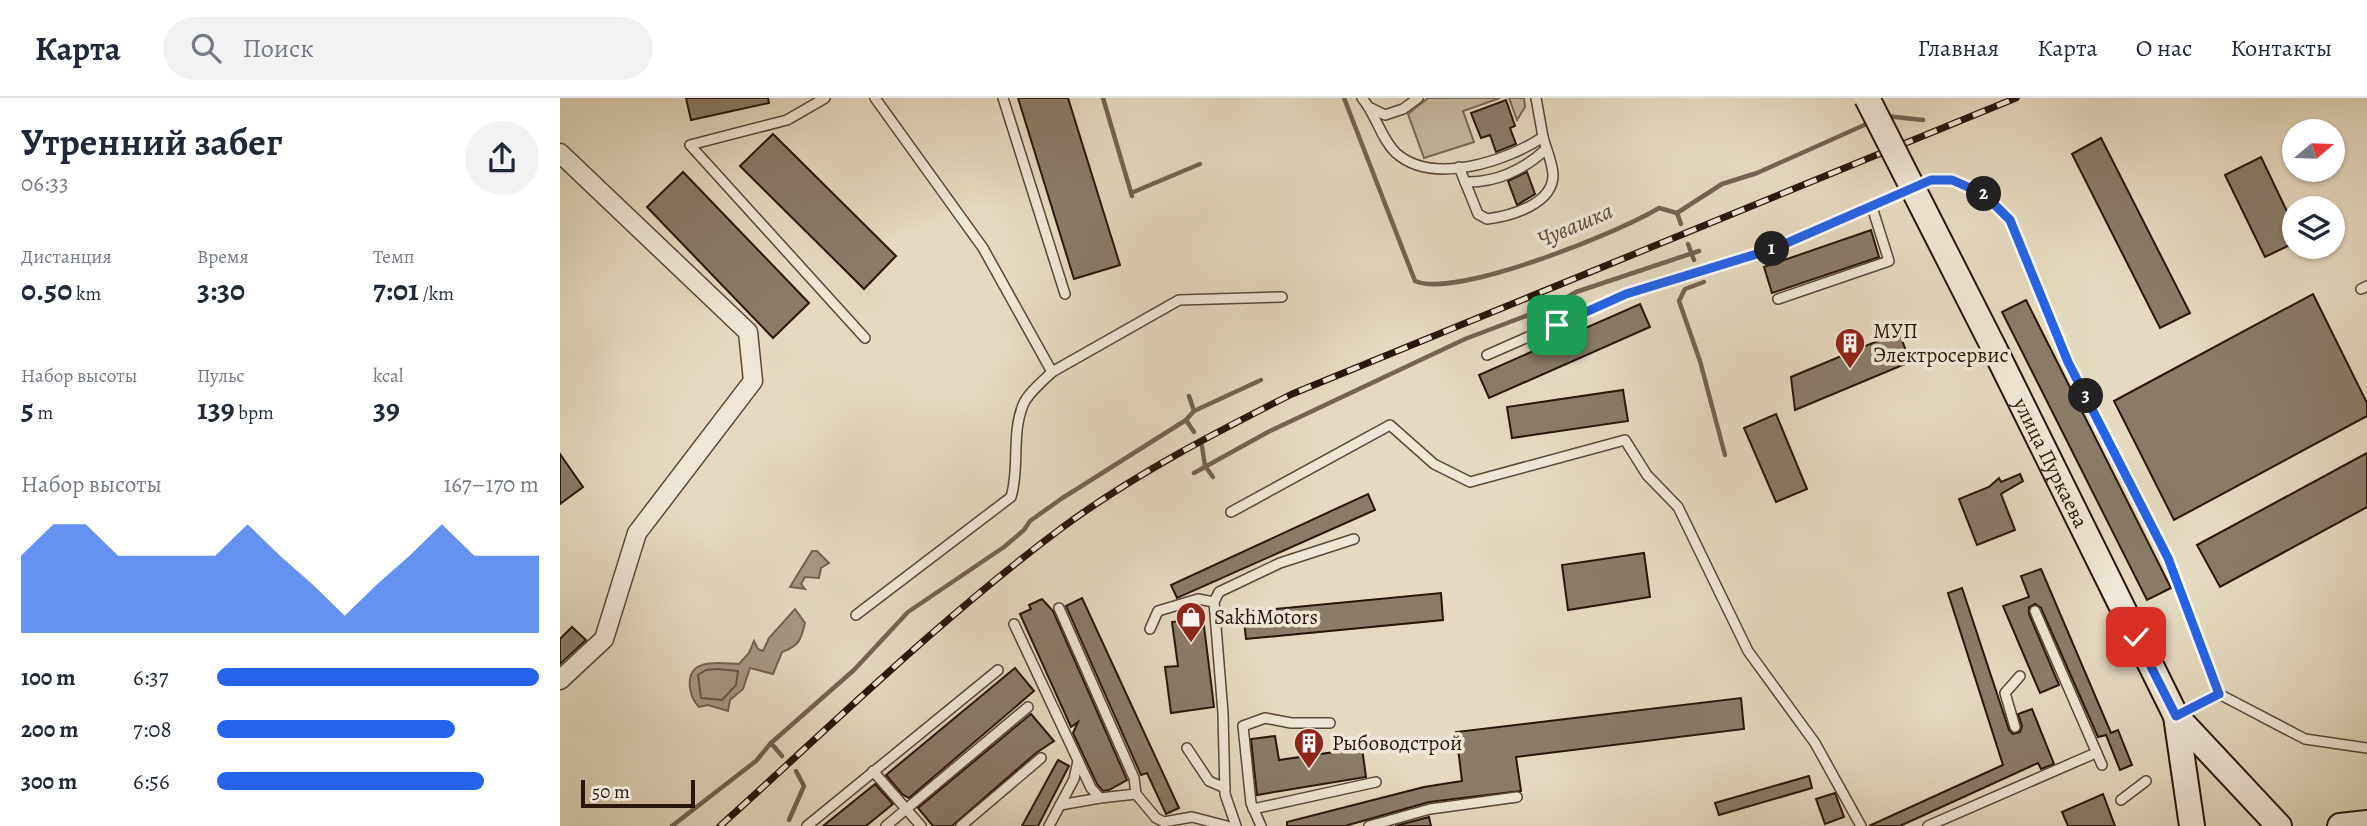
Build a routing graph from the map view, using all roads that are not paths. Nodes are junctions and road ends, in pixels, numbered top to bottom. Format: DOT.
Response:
graph roads {
  1 [pos="825,98"];
  2 [pos="875,98"];
  3 [pos="1003,98"];
  4 [pos="1362,98"];
  5 [pos="1418,98"];
  6 [pos="1536,98"];
  7 [pos="1867,98"];
  8 [pos="1371,108"];
  9 [pos="1543,137"];
  10 [pos="1546,149"];
  11 [pos="560,153"];
  12 [pos="1460,167"];
  13 [pos="1465,182"];
  14 [pos="1871,206"];
  15 [pos="1065,293"];
  16 [pos="1282,297"];
  17 [pos="1778,299"];
  18 [pos="865,338"];
  19 [pos="1487,355"];
  20 [pos="1052,372"];
  21 [pos="1231,512"];
  22 [pos="1354,540"];
  23 [pos="1214,601"];
  24 [pos="1059,608"];
  25 [pos="2035,611"];
  26 [pos="856,615"];
  27 [pos="1014,624"];
  28 [pos="1150,629"];
  29 [pos="998,670"];
  30 [pos="2020,676"];
  31 [pos="560,680"];
  32 [pos="2219,694"];
  33 [pos="1028,707"];
  34 [pos="2176,716"];
  35 [pos="1330,723"];
  36 [pos="2015,727"];
  37 [pos="1187,748"];
  38 [pos="2367,748"];
  39 [pos="2181,751"];
  40 [pos="2091,755"];
  41 [pos="1041,758"];
  42 [pos="1078,761"];
  43 [pos="2102,765"];
  44 [pos="873,771"];
  45 [pos="2146,781"];
  46 [pos="1376,782"];
  47 [pos="1225,788"];
  48 [pos="1136,794"];
  49 [pos="1100,797"];
  50 [pos="1517,797"];
  51 [pos="2120,800"];
  52 [pos="1060,805"];
  53 [pos="906,809"];
  54 [pos="1253,809"];
  55 [pos="2367,822"];
  56 [pos="807,826"];
  57 [pos="886,826"];
  58 [pos="921,826"];
  59 [pos="961,826"];
  60 [pos="1049,826"];
  61 [pos="1227,826"];
  62 [pos="1236,826"];
  63 [pos="1261,826"];
  64 [pos="1369,826"];
  65 [pos="1861,826"];
  66 [pos="1928,826"];
  67 [pos="2178,826"];
  68 [pos="2192,826"];
  69 [pos="2279,826"];
  70 [pos="2340,826"];
  1 -- 18 [label="lane"];
  2 -- 20 [label="lane"];
  3 -- 15 [label="lane"];
  4 -- 8 [label="lane"];
  5 -- 8 [label="lane"];
  6 -- 9 [label="lane"];
  7 -- 34 [label="main road, улица Пуркаева, bridge"];
  8 -- 12 [label="lane"];
  9 -- 10 [label="lane"];
  9 -- 12 [label="lane"];
  10 -- 13 [label="lane"];
  10 -- 13 [label="lane"];
  11 -- 31 [label="street"];
  12 -- 13 [label="lane"];
  14 -- 17 [label="lane"];
  14 -- 19 [label="lane"];
  14 -- 32 [label="lane"];
  16 -- 20 [label="lane"];
  20 -- 26 [label="lane"];
  21 -- 65 [label="lane"];
  22 -- 23 [label="lane"];
  23 -- 28 [label="lane"];
  23 -- 47 [label="lane"];
  24 -- 48 [label="lane"];
  25 -- 43 [label="lane"];
  27 -- 42 [label="lane"];
  29 -- 44 [label="lane"];
  30 -- 36 [label="lane"];
  32 -- 34 [label="lane"];
  32 -- 38 [label="lane"];
  33 -- 53 [label="lane"];
  34 -- 39 [label="main road"];
  34 -- 69 [label="main road"];
  35 -- 54 [label="lane"];
  37 -- 47 [label="lane"];
  39 -- 67 [label="main road"];
  39 -- 68 [label="main road"];
  40 -- 66 [label="lane"];
  41 -- 59 [label="lane"];
  42 -- 49 [label="lane"];
  42 -- 52 [label="lane"];
  44 -- 53 [label="lane"];
  44 -- 56 [label="lane"];
  45 -- 51 [label="lane"];
  46 -- 54 [label="lane"];
  47 -- 62 [label="lane"];
  48 -- 49 [label="lane"];
  48 -- 61 [label="lane"];
  49 -- 52 [label="lane"];
  50 -- 64 [label="lane"];
  52 -- 60 [label="lane"];
  53 -- 57 [label="lane"];
  53 -- 58 [label="lane"];
  54 -- 63 [label="lane"];
  55 -- 70 [label="main road"];
}
